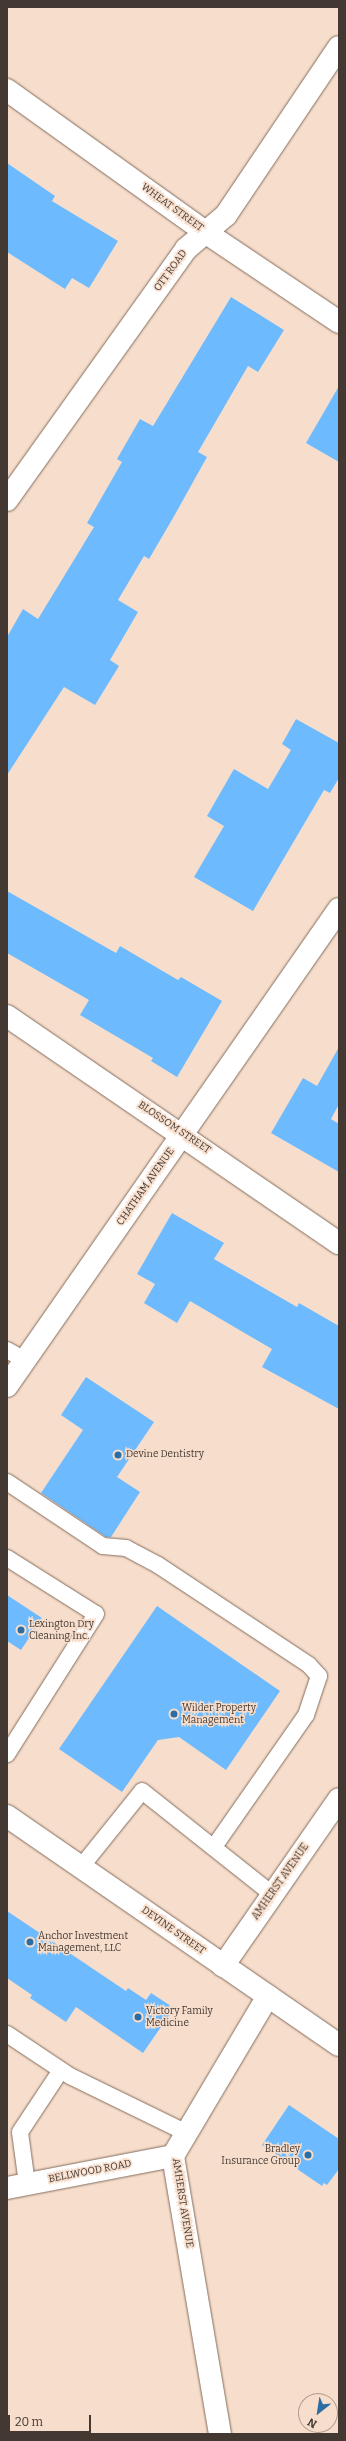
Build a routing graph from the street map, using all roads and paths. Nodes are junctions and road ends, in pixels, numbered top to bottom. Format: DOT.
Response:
graph roads {
  1 [pos="339,46"];
  2 [pos="7,90"];
  3 [pos="205,232"];
  4 [pos="339,322"];
  5 [pos="7,500"];
  6 [pos="339,909"];
  7 [pos="7,1016"];
  8 [pos="182,1134"];
  9 [pos="339,1243"];
  10 [pos="16,1355"];
  11 [pos="7,1386"];
  12 [pos="7,1482"];
  13 [pos="7,1558"];
  14 [pos="7,1754"];
  15 [pos="339,1799"];
  16 [pos="7,1816"];
  17 [pos="214,1846"];
  18 [pos="81,1867"];
  19 [pos="272,1894"];
  20 [pos="223,1966"];
  21 [pos="268,1996"];
  22 [pos="7,2034"];
  23 [pos="339,2045"];
  24 [pos="61,2070"];
  25 [pos="187,2133"];
  26 [pos="172,2156"];
  27 [pos="17,2186"];
  28 [pos="220,2434"];
  1 -- 3 [label="street, OTT ROAD"];
  2 -- 3 [label="street, WHEAT STREET"];
  3 -- 4 [label="street, WHEAT STREET"];
  3 -- 5 [label="street, OTT ROAD"];
  6 -- 8 [label="street, CHATHAM AVENUE"];
  7 -- 8 [label="street, BLOSSOM STREET"];
  8 -- 9 [label="street, BLOSSOM STREET"];
  8 -- 10 [label="street, CHATHAM AVENUE"];
  10 -- 11 [label="street, CHATHAM AVENUE"];
  12 -- 17 [label="lane"];
  13 -- 14 [label="lane"];
  15 -- 19 [label="street, AMHERST AVENUE"];
  16 -- 18 [label="street, DEVINE STREET"];
  17 -- 18 [label="lane"];
  17 -- 19 [label="lane"];
  18 -- 20 [label="street, DEVINE STREET"];
  19 -- 20 [label="street, AMHERST AVENUE"];
  20 -- 21 [label="street, DEVINE STREET"];
  21 -- 23 [label="street, DEVINE STREET"];
  21 -- 25 [label="street, AMHERST AVENUE"];
  22 -- 24 [label="lane"];
  24 -- 25 [label="lane"];
  24 -- 27 [label="lane"];
  25 -- 26 [label="street, AMHERST AVENUE"];
  26 -- 27 [label="street, BELLWOOD ROAD"];
  26 -- 28 [label="street, AMHERST AVENUE"];
}
